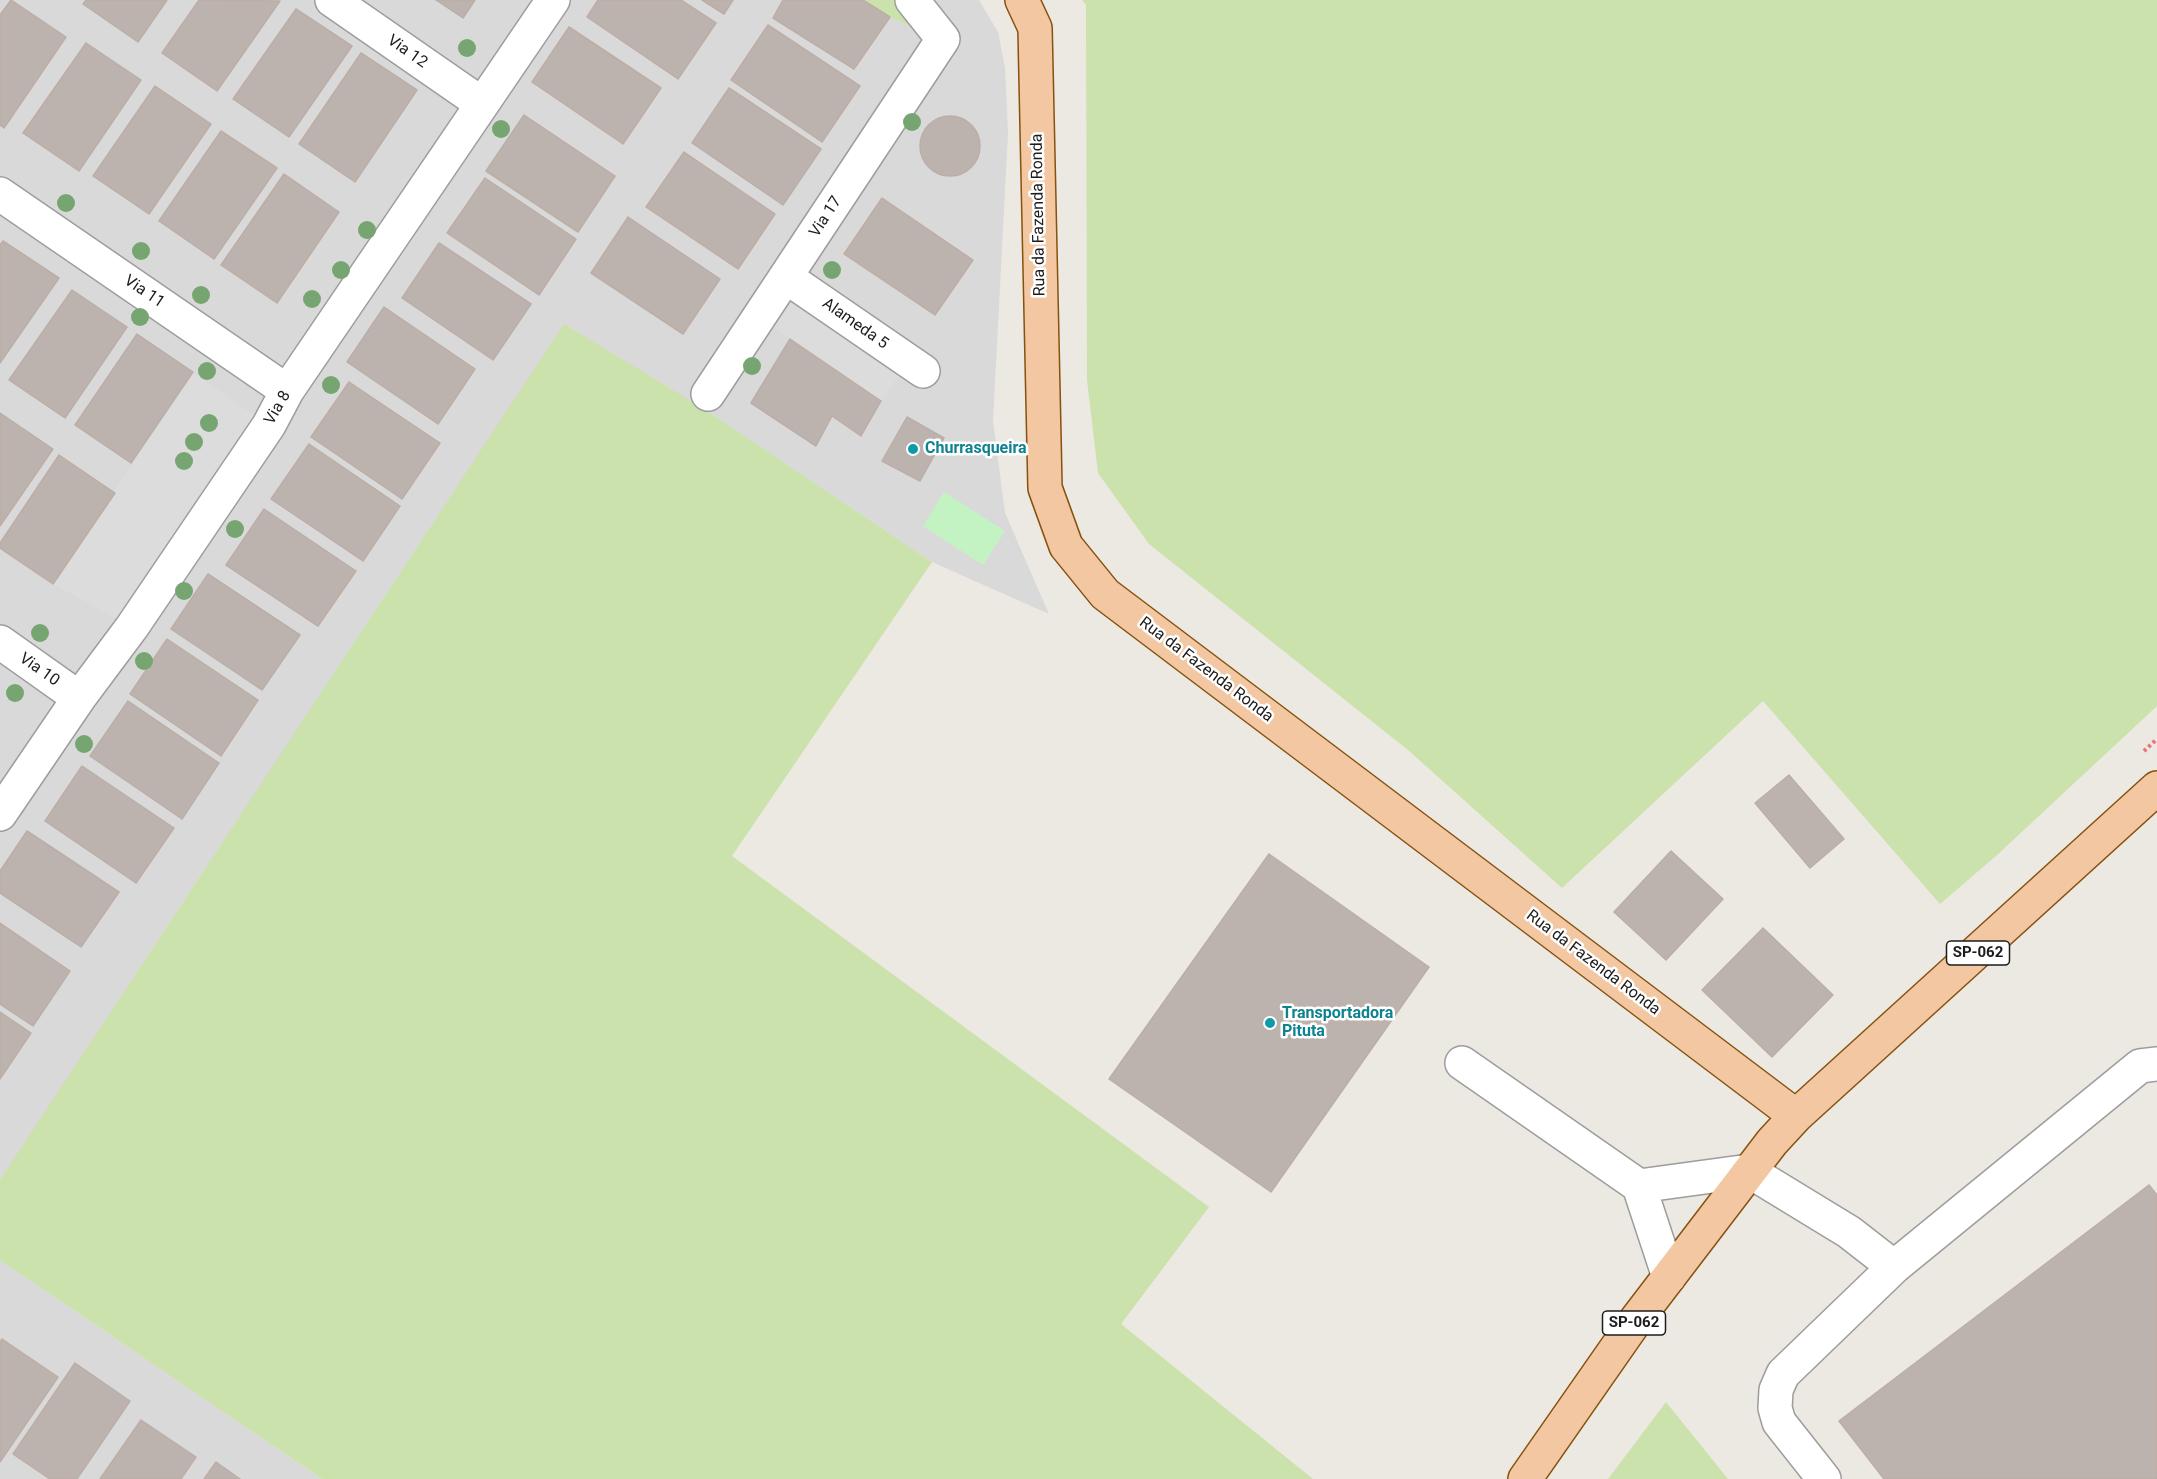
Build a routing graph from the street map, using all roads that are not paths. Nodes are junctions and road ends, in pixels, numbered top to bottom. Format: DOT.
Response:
graph roads {
  1 [pos="332,0"];
  2 [pos="553,0"];
  3 [pos="912,0"];
  4 [pos="1022,0"];
  5 [pos="482,104"];
  6 [pos="0,194"];
  7 [pos="786,277"];
  8 [pos="923,371"];
  9 [pos="287,391"];
  10 [pos="708,394"];
  11 [pos="0,642"];
  12 [pos="79,698"];
  13 [pos="2157,788"];
  14 [pos="0,814"];
  15 [pos="1462,1063"];
  16 [pos="2157,1064"];
  17 [pos="1796,1116"];
  18 [pos="1749,1171"];
  19 [pos="1639,1186"];
  20 [pos="1894,1267"];
  21 [pos="1669,1277"];
  22 [pos="1525,1479"];
  23 [pos="1824,1479"];
  1 -- 5 [label="street, Via 12"];
  2 -- 5 [label="street, Via 8"];
  3 -- 7 [label="street, Via 17"];
  4 -- 17 [label="main road, Rua da Fazenda Ronda"];
  5 -- 9 [label="street, Via 8"];
  6 -- 9 [label="street, Via 11"];
  7 -- 8 [label="street, Alameda 5"];
  7 -- 10 [label="street, Via 17"];
  9 -- 12 [label="street, Via 8"];
  11 -- 12 [label="street, Via 10"];
  12 -- 14 [label="street, Via 8"];
  13 -- 17 [label="main road, SP-062"];
  15 -- 19 [label="street"];
  16 -- 20 [label="street"];
  17 -- 18 [label="main road, SP-062"];
  18 -- 19 [label="street"];
  18 -- 20 [label="street"];
  18 -- 21 [label="main road, SP-062"];
  19 -- 21 [label="street"];
  20 -- 23 [label="street"];
  21 -- 22 [label="main road, SP-062"];
}
